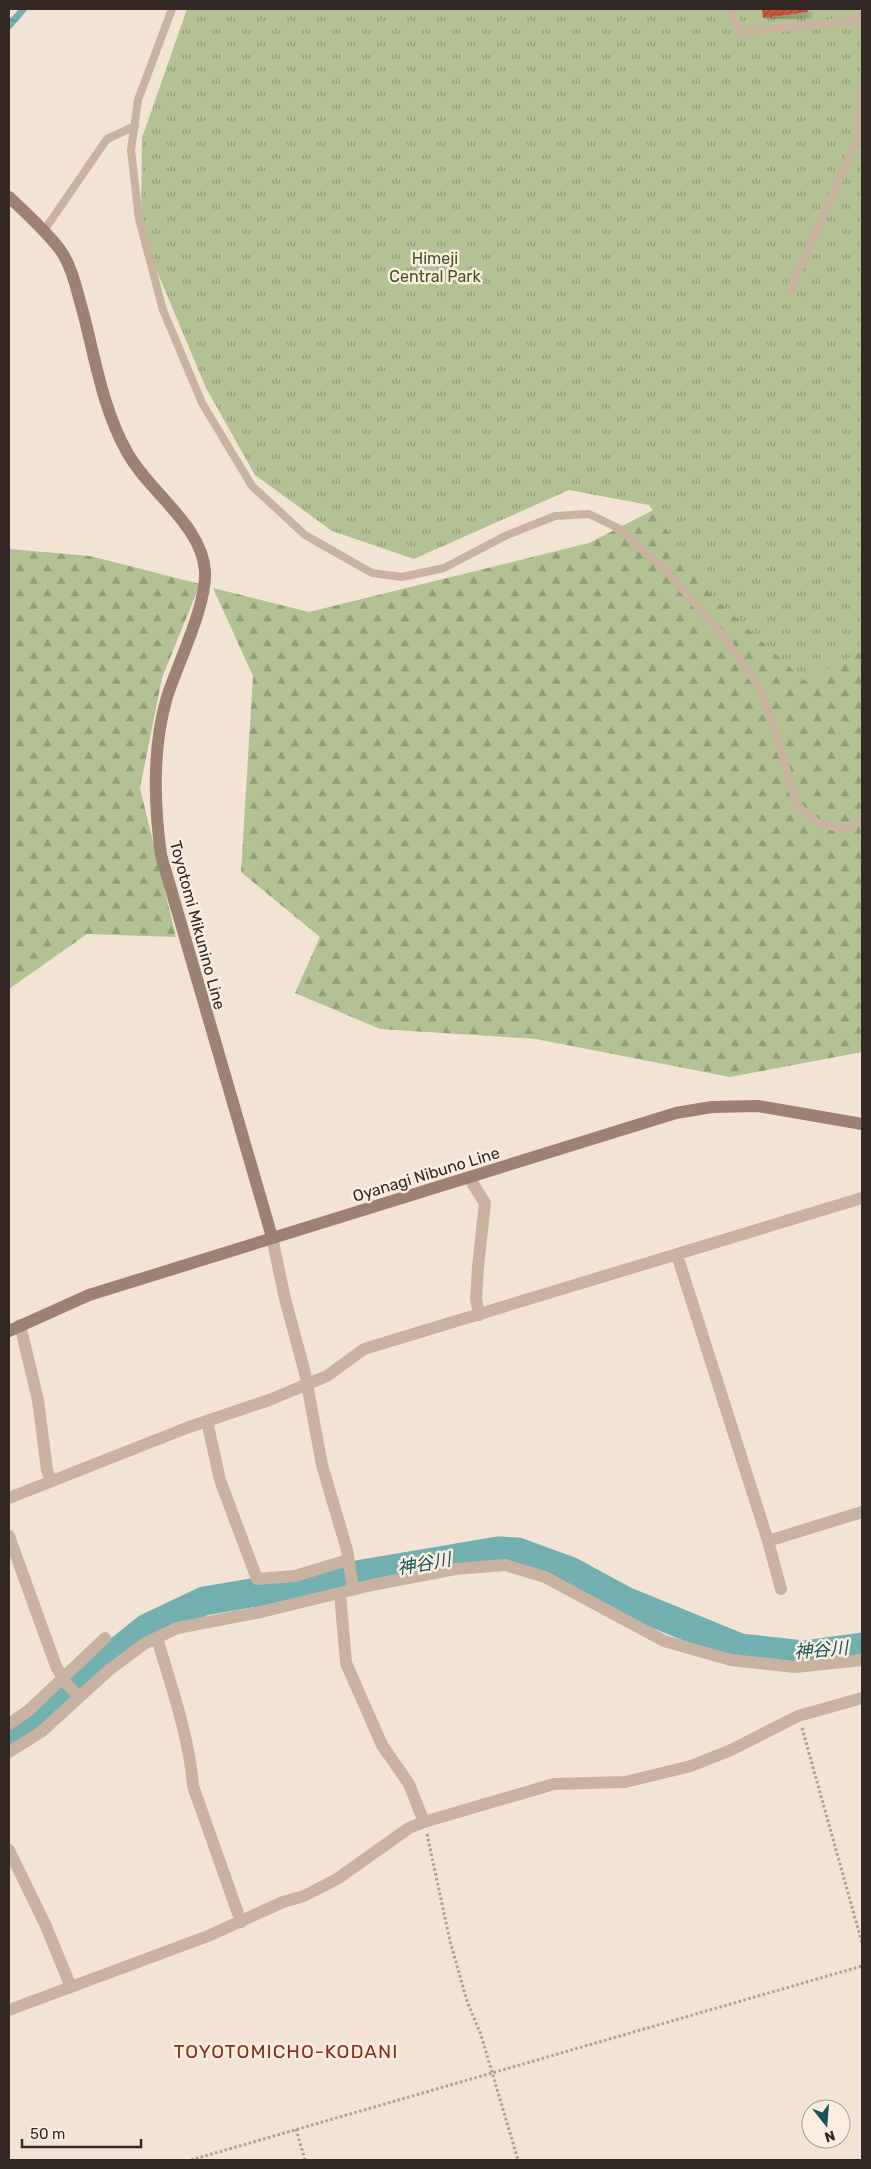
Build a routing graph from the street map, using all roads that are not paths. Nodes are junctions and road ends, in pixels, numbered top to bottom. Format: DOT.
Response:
graph roads {
  1 [pos="172,9"];
  2 [pos="729,9"];
  3 [pos="862,11"];
  4 [pos="856,17"];
  5 [pos="862,26"];
  6 [pos="862,90"];
  7 [pos="135,126"];
  8 [pos="861,133"];
  9 [pos="9,196"];
  10 [pos="43,232"];
  11 [pos="790,290"];
  12 [pos="862,820"];
  13 [pos="862,1124"];
  14 [pos="469,1178"];
  15 [pos="862,1198"];
  16 [pos="272,1236"];
  17 [pos="677,1255"];
  18 [pos="479,1315"];
  19 [pos="14,1328"];
  20 [pos="307,1383"];
  21 [pos="207,1421"];
  22 [pos="51,1481"];
  23 [pos="9,1498"];
  24 [pos="862,1512"];
  25 [pos="9,1536"];
  26 [pos="768,1541"];
  27 [pos="348,1562"];
  28 [pos="348,1589"];
  29 [pos="781,1589"];
  30 [pos="105,1638"];
  31 [pos="157,1638"];
  32 [pos="862,1660"];
  33 [pos="65,1681"];
  34 [pos="78,1695"];
  35 [pos="862,1698"];
  36 [pos="9,1724"];
  37 [pos="9,1752"];
  38 [pos="424,1822"];
  39 [pos="9,1850"];
  40 [pos="241,1922"];
  41 [pos="71,1987"];
  42 [pos="9,2010"];
  1 -- 7 [label="lane"];
  2 -- 4 [label="lane"];
  3 -- 4 [label="lane"];
  4 -- 5 [label="lane"];
  6 -- 8 [label="lane"];
  7 -- 10 [label="lane"];
  7 -- 12 [label="lane"];
  8 -- 11 [label="lane"];
  9 -- 10 [label="main road, Toyotomi Mikunino Line"];
  10 -- 16 [label="main road, Toyotomi Mikunino Line"];
  13 -- 14 [label="main road, Oyanagi Nibuno Line"];
  14 -- 16 [label="main road, Oyanagi Nibuno Line"];
  14 -- 18 [label="street"];
  15 -- 17 [label="street"];
  16 -- 19 [label="main road, Oyanagi Nibuno Line"];
  16 -- 20 [label="street"];
  17 -- 18 [label="street"];
  17 -- 26 [label="street"];
  18 -- 20 [label="street"];
  19 -- 22 [label="street"];
  20 -- 21 [label="street"];
  20 -- 27 [label="street"];
  21 -- 22 [label="street"];
  21 -- 27 [label="street"];
  22 -- 23 [label="street"];
  24 -- 26 [label="street"];
  25 -- 33 [label="street"];
  26 -- 29 [label="street"];
  27 -- 28 [label="street"];
  28 -- 31 [label="street"];
  28 -- 32 [label="street"];
  28 -- 38 [label="street"];
  30 -- 33 [label="street"];
  31 -- 34 [label="street"];
  31 -- 40 [label="street"];
  33 -- 34 [label="street"];
  33 -- 36 [label="street"];
  34 -- 37 [label="street"];
  35 -- 38 [label="street"];
  38 -- 40 [label="street"];
  39 -- 41 [label="street"];
  40 -- 41 [label="street"];
  41 -- 42 [label="street"];
}
